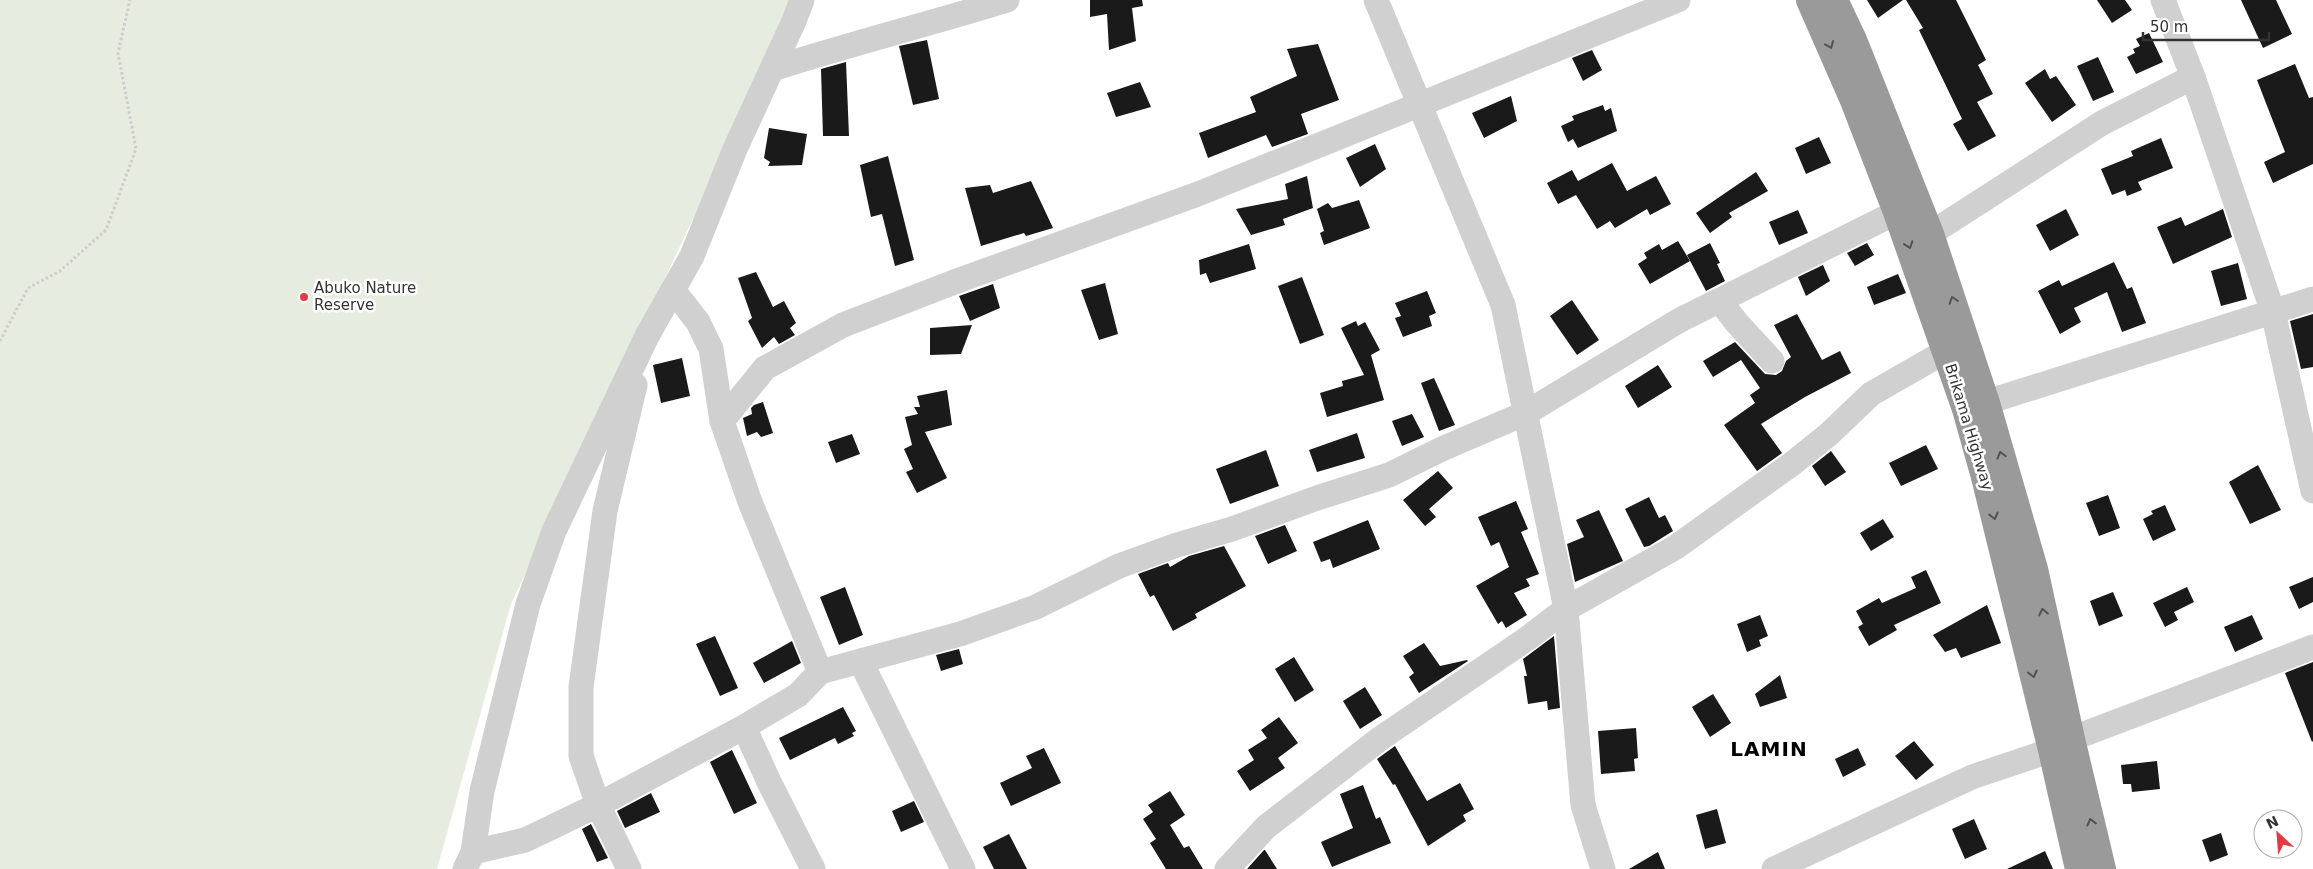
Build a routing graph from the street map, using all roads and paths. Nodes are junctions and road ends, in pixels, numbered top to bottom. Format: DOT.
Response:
graph roads {
  1 [pos="130,0"];
  2 [pos="802,0"];
  3 [pos="1007,0"];
  4 [pos="1376,0"];
  5 [pos="1678,0"];
  6 [pos="1810,0"];
  7 [pos="1834,0"];
  8 [pos="2163,0"];
  9 [pos="772,69"];
  10 [pos="2194,77"];
  11 [pos="1418,104"];
  12 [pos="1897,212"];
  13 [pos="1930,234"];
  14 [pos="673,290"];
  15 [pos="2313,299"];
  16 [pos="1720,301"];
  17 [pos="2273,312"];
  18 [pos="646,336"];
  19 [pos="0,341"];
  20 [pos="1946,351"];
  21 [pos="1772,361"];
  22 [pos="1976,406"];
  23 [pos="1526,413"];
  24 [pos="722,421"];
  25 [pos="2313,491"];
  26 [pos="1566,609"];
  27 [pos="2313,647"];
  28 [pos="860,662"];
  29 [pos="820,672"];
  30 [pos="744,727"];
  31 [pos="2062,745"];
  32 [pos="598,805"];
  33 [pos="469,861"];
  34 [pos="628,869"];
  35 [pos="814,869"];
  36 [pos="963,869"];
  37 [pos="1227,869"];
  38 [pos="1603,869"];
  39 [pos="1774,869"];
  40 [pos="2079,869"];
  41 [pos="2102,869"];
  1 -- 19 [label="path"];
  2 -- 9 [label="street"];
  3 -- 9 [label="street"];
  4 -- 11 [label="street"];
  5 -- 11 [label="street"];
  6 -- 12 [label="highway, Brikama Highway, one-way"];
  7 -- 13 [label="highway, Brikama Highway"];
  8 -- 10 [label="street"];
  9 -- 14 [label="street"];
  10 -- 13 [label="street"];
  10 -- 17 [label="street"];
  11 -- 23 [label="street"];
  11 -- 24 [label="street"];
  12 -- 16 [label="street"];
  12 -- 20 [label="highway, Brikama Highway, one-way"];
  22 -- 13 [label="highway, Brikama Highway, one-way"];
  14 -- 18 [label="street"];
  14 -- 24 [label="street"];
  15 -- 17 [label="street"];
  16 -- 21 [label="street"];
  16 -- 23 [label="street"];
  17 -- 22 [label="street"];
  17 -- 25 [label="street"];
  18 -- 32 [label="street"];
  18 -- 33 [label="street"];
  20 -- 22 [label="highway, Brikama Highway"];
  20 -- 26 [label="street"];
  22 -- 31 [label="highway, Brikama Highway"];
  23 -- 26 [label="street"];
  23 -- 28 [label="street"];
  24 -- 29 [label="street"];
  26 -- 37 [label="street"];
  26 -- 38 [label="street"];
  27 -- 31 [label="street"];
  28 -- 29 [label="street"];
  28 -- 36 [label="street"];
  29 -- 30 [label="street"];
  30 -- 32 [label="street"];
  30 -- 35 [label="street"];
  31 -- 39 [label="street"];
  31 -- 40 [label="highway, Brikama Highway"];
  41 -- 31 [label="highway, Brikama Highway, one-way"];
  32 -- 33 [label="street"];
  32 -- 34 [label="street"];
}
